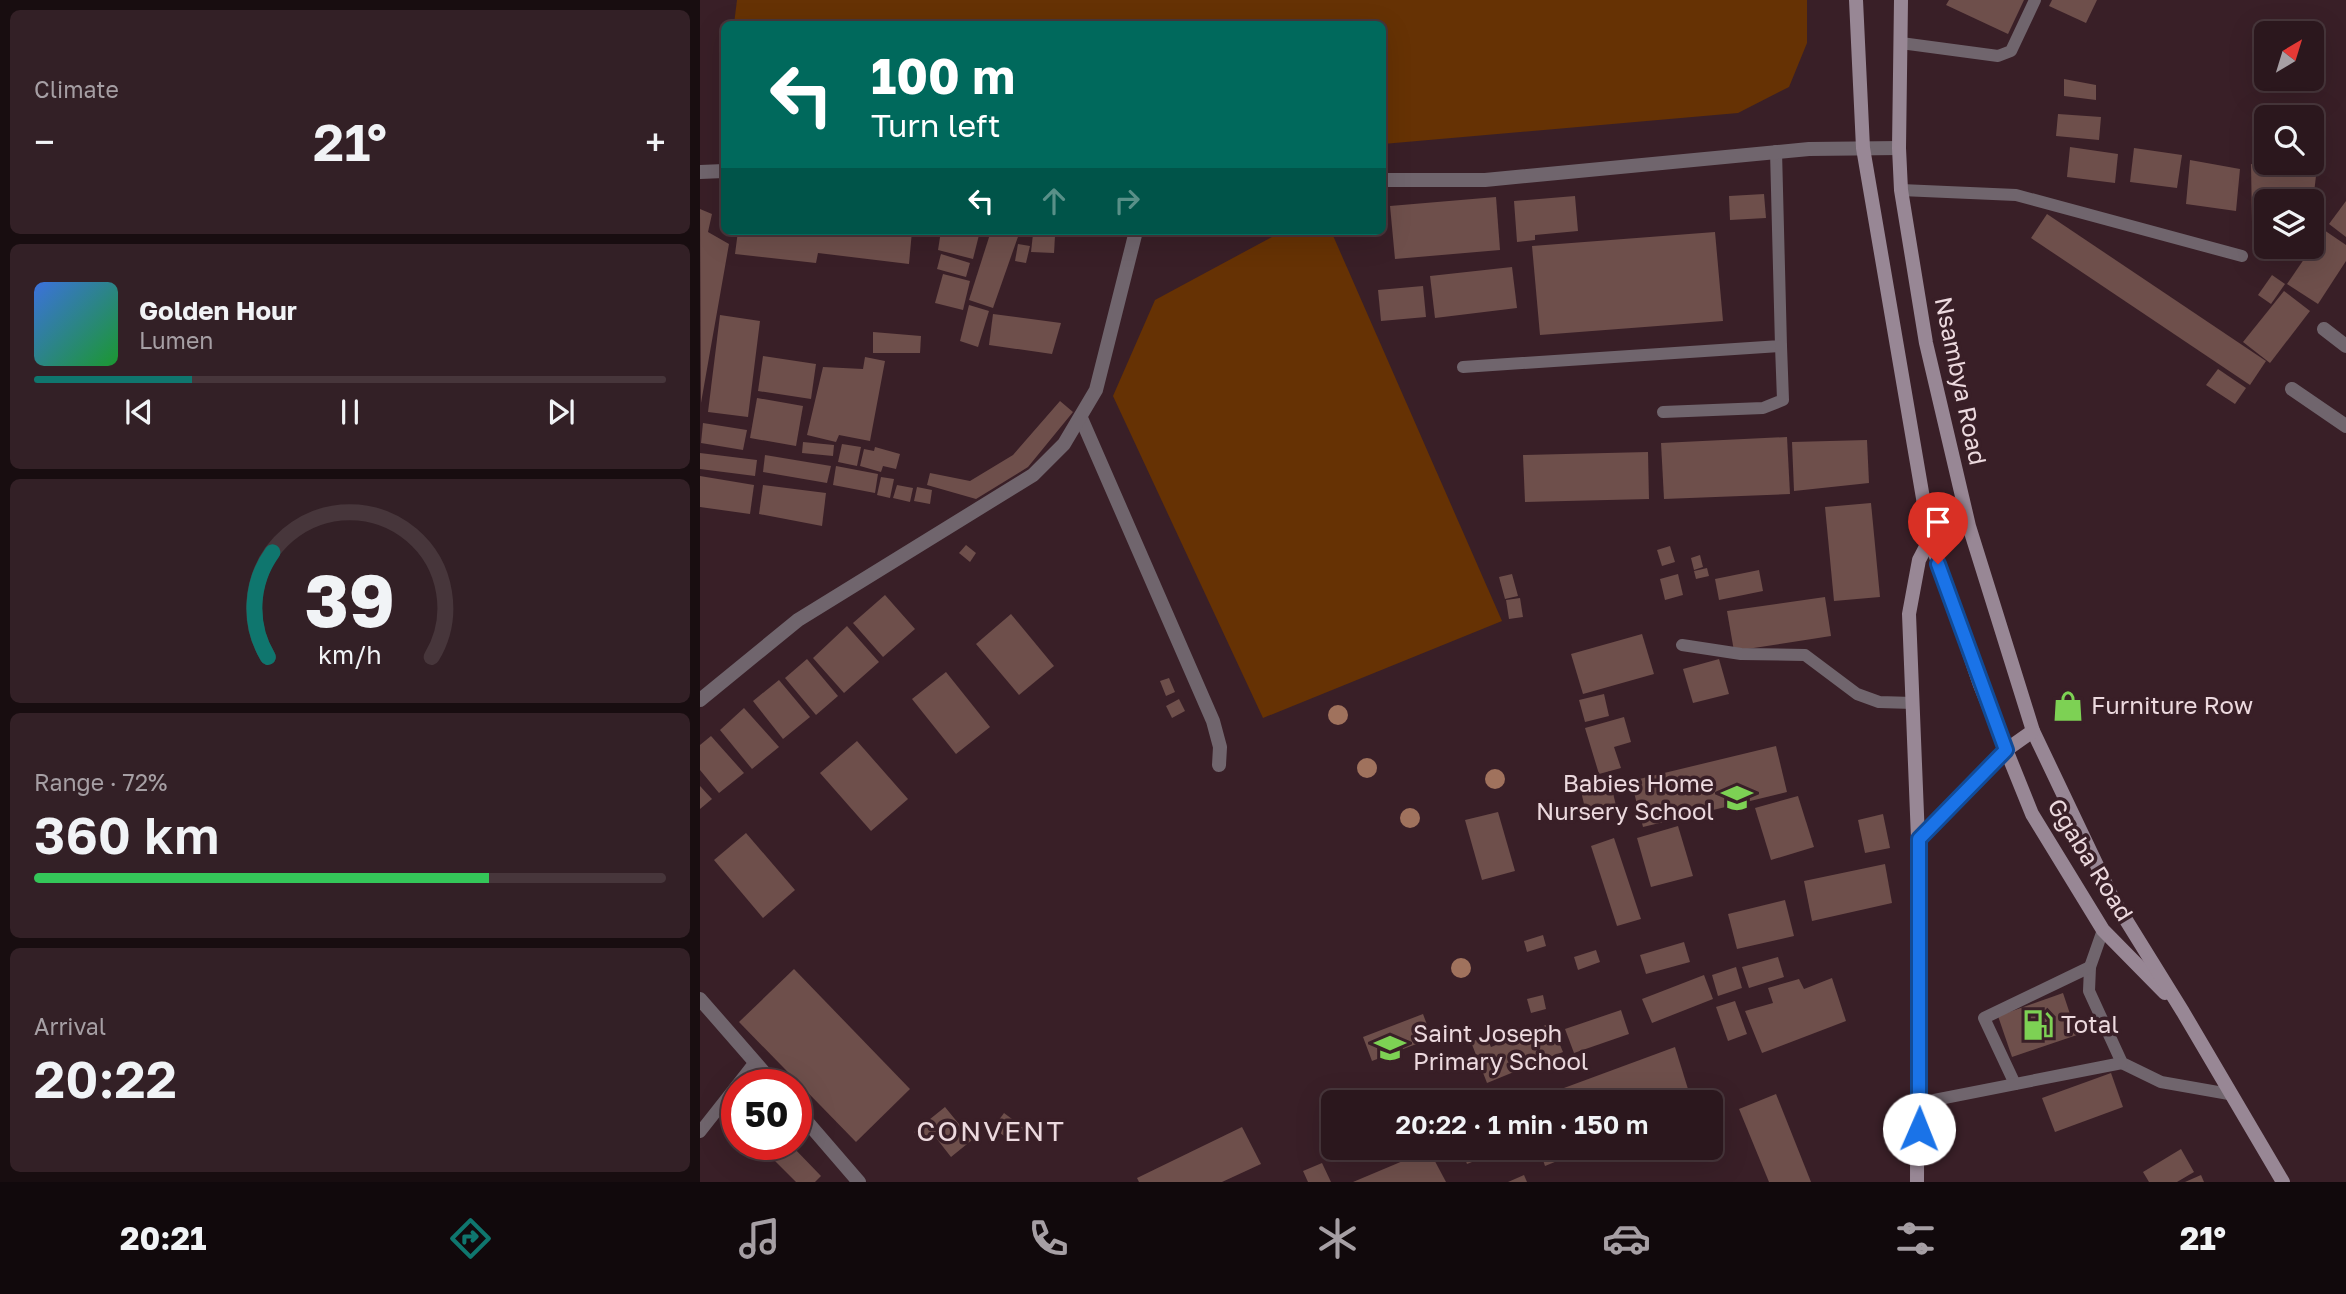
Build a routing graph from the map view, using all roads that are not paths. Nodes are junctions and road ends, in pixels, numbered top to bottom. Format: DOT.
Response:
graph roads {
  1 [pos="1856,0"];
  2 [pos="1901,0"];
  3 [pos="2035,0"];
  4 [pos="1901,43"];
  5 [pos="1863,148"];
  6 [pos="1899,148"];
  7 [pos="1776,151"];
  8 [pos="721,171"];
  9 [pos="700,172"];
  10 [pos="1386,180"];
  11 [pos="1901,190"];
  12 [pos="1135,235"];
  13 [pos="2242,256"];
  14 [pos="2324,329"];
  15 [pos="1781,346"];
  16 [pos="2346,346"];
  17 [pos="1463,367"];
  18 [pos="2292,389"];
  19 [pos="1663,412"];
  20 [pos="1081,418"];
  21 [pos="2346,426"];
  22 [pos="1930,539"];
  23 [pos="1682,645"];
  24 [pos="700,700"];
  25 [pos="1913,703"];
  26 [pos="2033,731"];
  27 [pos="2006,750"];
  28 [pos="1219,765"];
  29 [pos="1919,839"];
  30 [pos="2102,930"];
  31 [pos="2090,967"];
  32 [pos="700,999"];
  33 [pos="2183,1012"];
  34 [pos="755,1062"];
  35 [pos="2122,1063"];
  36 [pos="750,1069"];
  37 [pos="761,1069"];
  38 [pos="2015,1084"];
  39 [pos="2229,1094"];
  40 [pos="1919,1103"];
  41 [pos="721,1105"];
  42 [pos="812,1128"];
  43 [pos="700,1132"];
  44 [pos="859,1182"];
  45 [pos="1917,1182"];
  46 [pos="2283,1182"];
  1 -- 5 [label="main road"];
  2 -- 4 [label="main road, Nsambya Road"];
  3 -- 4 [label="lane"];
  4 -- 6 [label="main road, Nsambya Road"];
  5 -- 6 [label="street"];
  5 -- 7 [label="street"];
  5 -- 22 [label="main road, Ggaba Road"];
  6 -- 11 [label="main road, Nsambya Road"];
  7 -- 10 [label="street"];
  7 -- 15 [label="lane"];
  8 -- 9 [label="street"];
  11 -- 13 [label="lane"];
  11 -- 26 [label="main road, Nsambya Road"];
  12 -- 20 [label="street"];
  14 -- 16 [label="street"];
  15 -- 17 [label="lane"];
  15 -- 19 [label="lane"];
  18 -- 21 [label="street"];
  20 -- 24 [label="street"];
  20 -- 28 [label="street"];
  22 -- 25 [label="main road"];
  22 -- 27 [label="main road, Ggaba Road"];
  23 -- 25 [label="lane"];
  25 -- 29 [label="main road"];
  26 -- 27 [label="main road"];
  26 -- 33 [label="main road, Ggaba Road"];
  27 -- 29 [label="main road"];
  27 -- 30 [label="main road, Ggaba Road"];
  29 -- 40 [label="main road"];
  30 -- 31 [label="lane"];
  30 -- 33 [label="main road, Ggaba Road"];
  31 -- 35 [label="lane"];
  31 -- 38 [label="lane"];
  32 -- 34 [label="street"];
  33 -- 39 [label="main road, Ggaba Road"];
  34 -- 36 [label="lane"];
  34 -- 37 [label="street"];
  35 -- 38 [label="lane"];
  35 -- 39 [label="lane"];
  38 -- 40 [label="lane"];
  39 -- 46 [label="main road, Ggaba Road"];
  40 -- 45 [label="main road"];
  41 -- 43 [label="lane"];
  42 -- 44 [label="street"];
}
